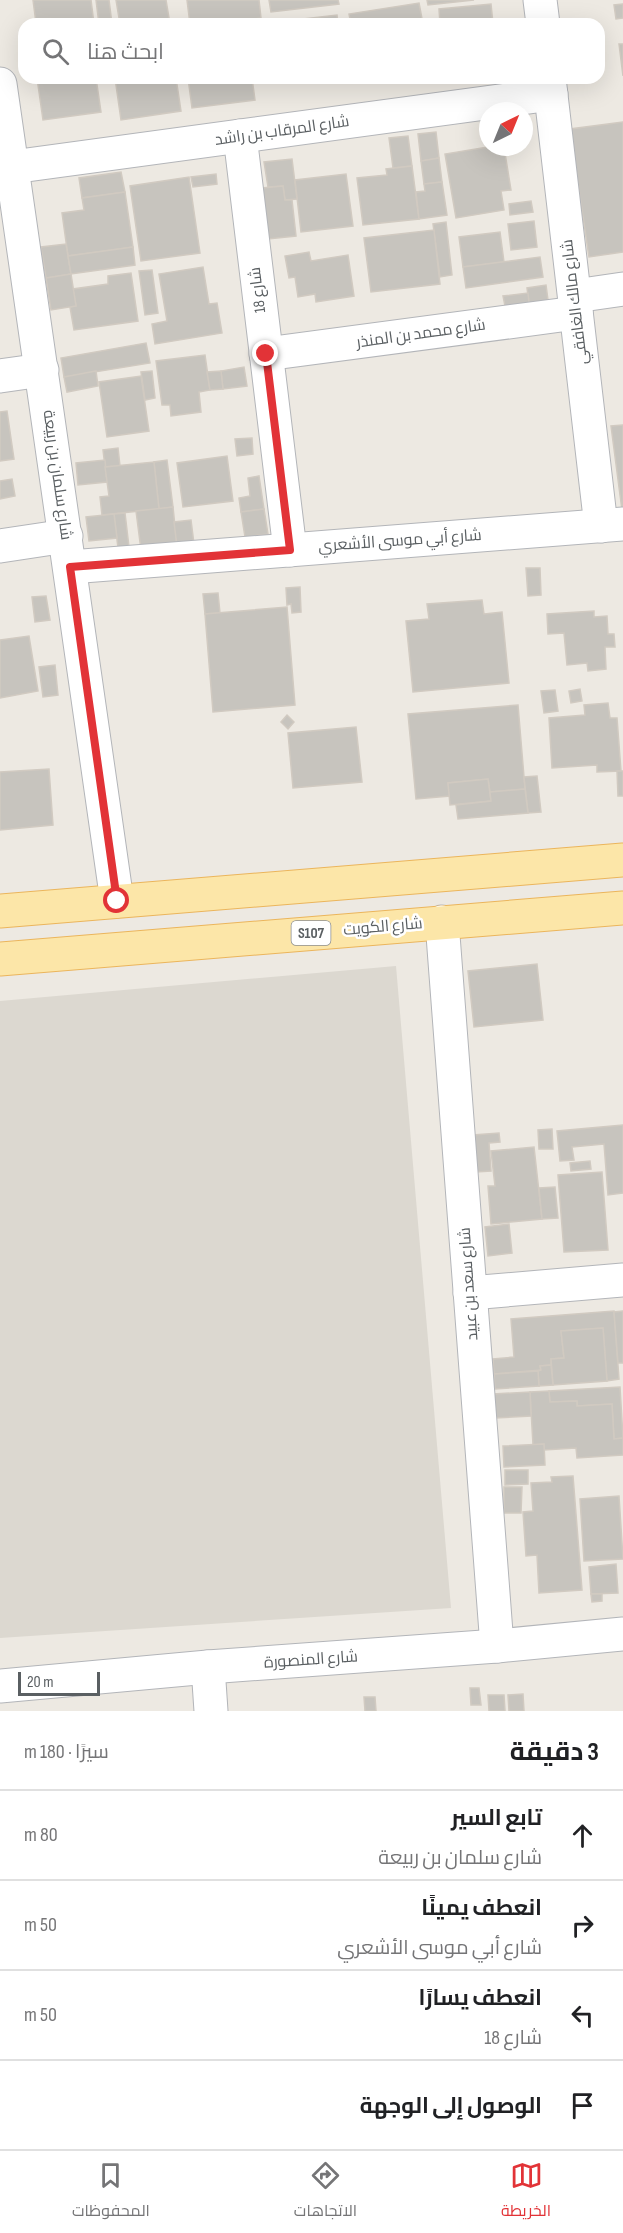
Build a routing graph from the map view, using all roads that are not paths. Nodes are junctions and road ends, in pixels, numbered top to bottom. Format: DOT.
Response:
graph roads {
  1 [pos="540,0"];
  2 [pos="542,18"];
  3 [pos="0,84"];
  4 [pos="550,86"];
  5 [pos="240,136"];
  6 [pos="12,167"];
  7 [pos="9,209"];
  8 [pos="623,289"];
  9 [pos="575,305"];
  10 [pos="266,354"];
  11 [pos="42,370"];
  12 [pos="0,376"];
  13 [pos="612,525"];
  14 [pos="0,546"];
  15 [pos="290,550"];
  16 [pos="68,551"];
  17 [pos="623,860"];
  18 [pos="117,901"];
  19 [pos="623,908"];
  20 [pos="0,911"];
  21 [pos="442,922"];
  22 [pos="0,959"];
  23 [pos="623,1280"];
  24 [pos="470,1293"];
  25 [pos="623,1634"];
  26 [pos="497,1646"];
  27 [pos="208,1667"];
  28 [pos="0,1686"];
  29 [pos="211,1711"];
  1 -- 2 [label="street"];
  3 -- 6 [label="street, شارع سلمان بن ربيعة"];
  4 -- 5 [label="street, شارع المرقاب بن راشد"];
  4 -- 9 [label="street, شارع مالك الغافقي"];
  5 -- 6 [label="street, شارع المرقاب بن راشد"];
  5 -- 10 [label="street, شارع 18"];
  6 -- 7 [label="street, شارع سلمان بن ربيعة"];
  7 -- 11 [label="street, شارع سلمان بن ربيعة"];
  8 -- 9 [label="street, شارع محمد بن المنذر"];
  9 -- 10 [label="street, شارع محمد بن المنذر"];
  9 -- 13 [label="street, شارع مالك الغافقي"];
  10 -- 15 [label="street, شارع 18"];
  11 -- 12 [label="street"];
  11 -- 16 [label="street, شارع سلمان بن ربيعة"];
  13 -- 15 [label="street, شارع أبي موسى الأشعري"];
  14 -- 16 [label="street, شارع أبي موسى الأشعري"];
  15 -- 16 [label="street, شارع أبي موسى الأشعري"];
  16 -- 18 [label="street, شارع سلمان بن ربيعة"];
  17 -- 18 [label="main road"];
  18 -- 20 [label="main road"];
  19 -- 21 [label="main road, شارع الكويت / S107"];
  21 -- 22 [label="main road, شارع الكويت / S107"];
  21 -- 24 [label="street, شارع سعد بن عبيد"];
  23 -- 24 [label="street"];
  24 -- 26 [label="street, شارع سعد بن عبيد"];
  25 -- 26 [label="street, شارع المنصورة"];
  26 -- 27 [label="street, شارع المنصورة"];
  27 -- 28 [label="street, شارع المنصورة"];
  27 -- 29 [label="street"];
}
